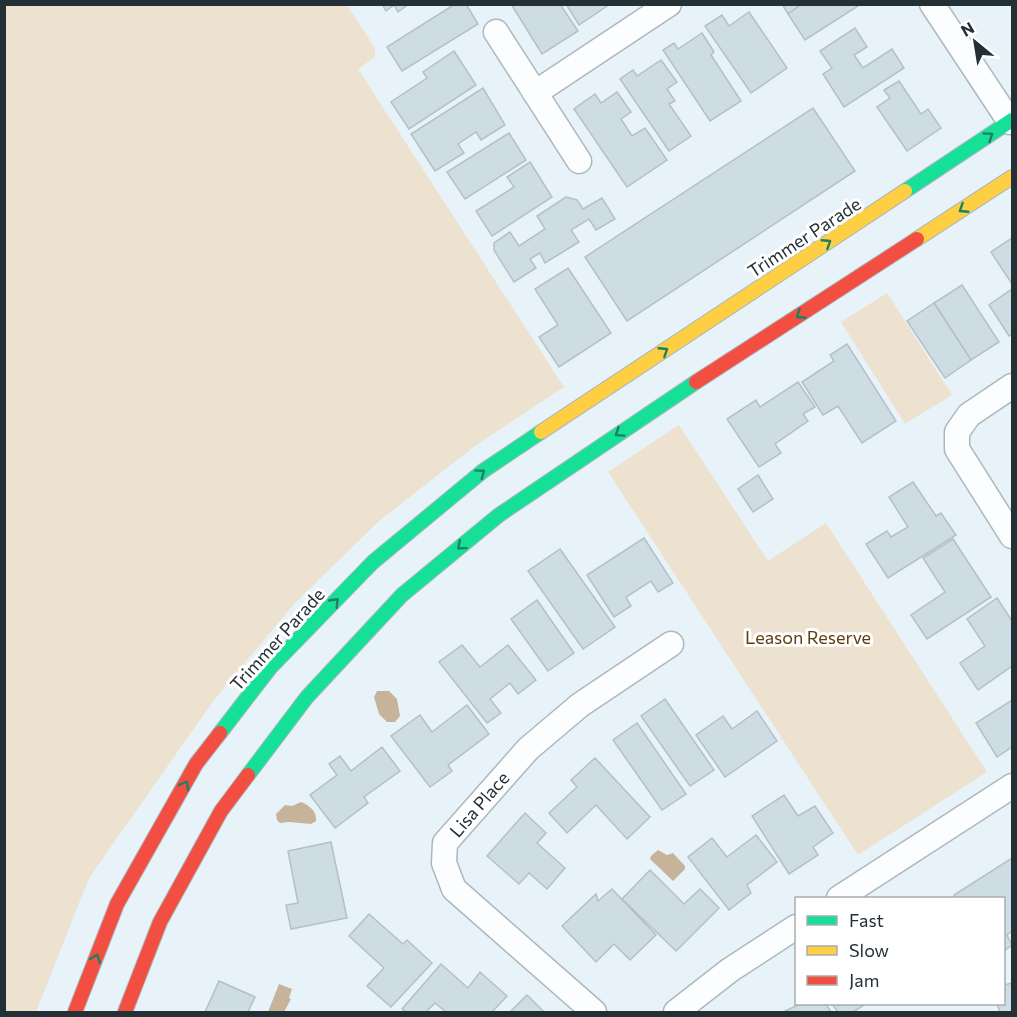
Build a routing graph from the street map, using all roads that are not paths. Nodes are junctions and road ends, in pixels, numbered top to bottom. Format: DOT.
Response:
graph roads {
  1 [pos="669,4"];
  2 [pos="932,4"];
  3 [pos="496,32"];
  4 [pos="535,93"];
  5 [pos="1011,121"];
  6 [pos="579,161"];
  7 [pos="1012,177"];
  8 [pos="1012,386"];
  9 [pos="1012,536"];
  10 [pos="671,644"];
  11 [pos="1012,786"];
  12 [pos="841,897"];
  13 [pos="795,928"];
  14 [pos="75,1012"];
  15 [pos="125,1012"];
  16 [pos="594,1012"];
  17 [pos="676,1012"];
  1 -- 4 [label="street"];
  2 -- 5 [label="street"];
  3 -- 4 [label="street"];
  4 -- 6 [label="street"];
  14 -- 5 [label="main road, Trimmer Parade, one-way"];
  7 -- 15 [label="main road, one-way"];
  8 -- 9 [label="street"];
  10 -- 16 [label="street, Lisa Place"];
  11 -- 12 [label="street"];
  13 -- 17 [label="street"];
}
